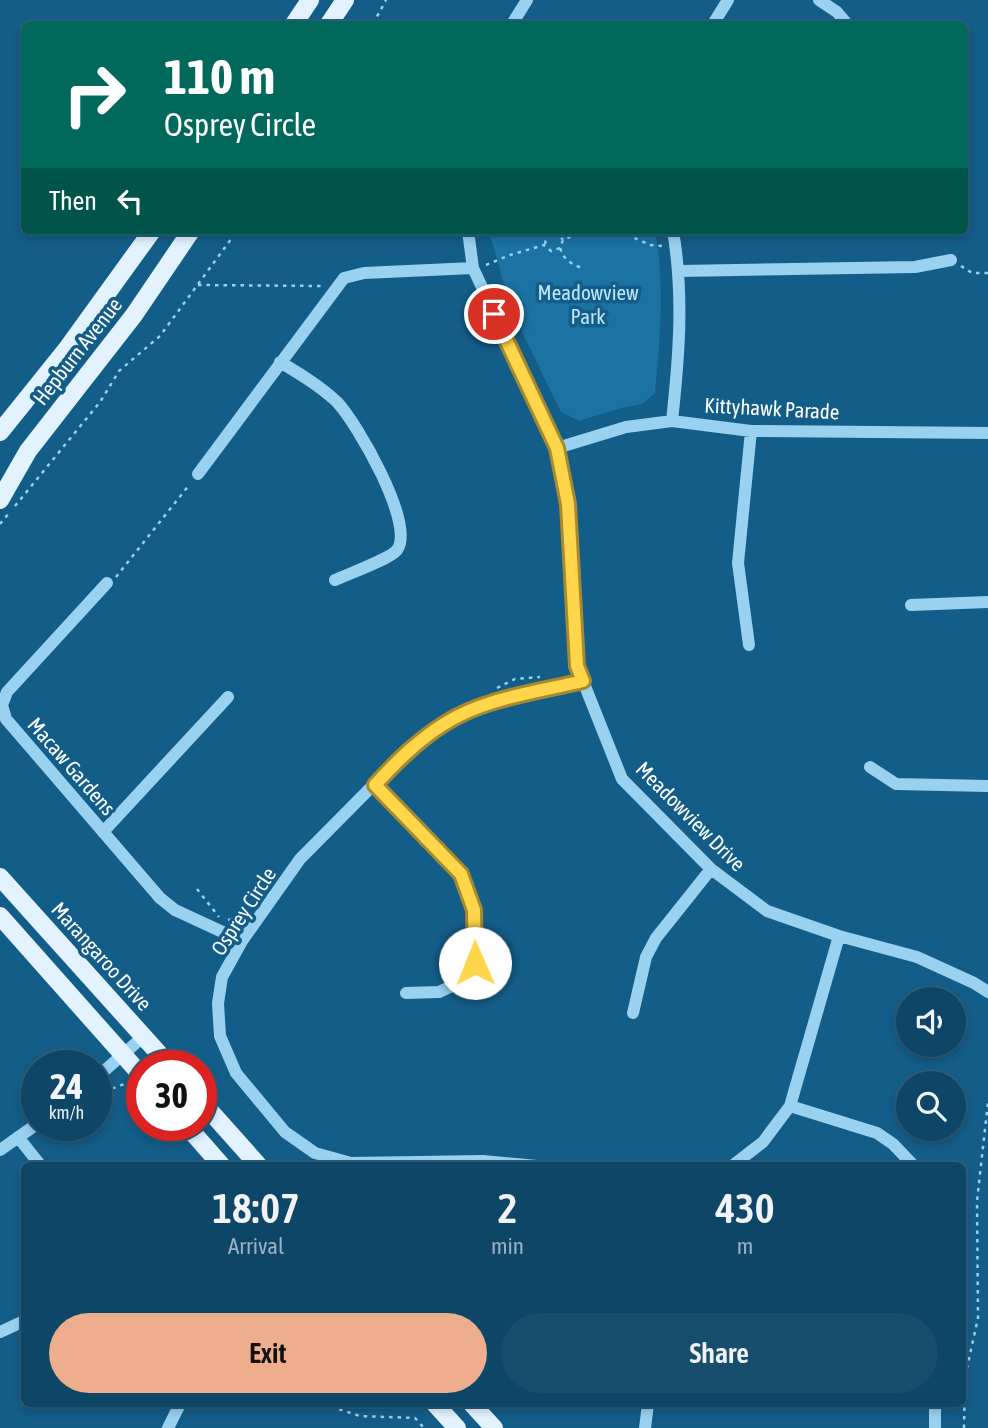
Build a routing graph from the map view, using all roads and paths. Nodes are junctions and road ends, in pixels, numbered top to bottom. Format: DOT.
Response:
graph roads {
  1 [pos="310,0"];
  2 [pos="345,0"];
  3 [pos="386,0"];
  4 [pos="527,0"];
  5 [pos="728,0"];
  6 [pos="819,0"];
  7 [pos="296,21"];
  8 [pos="331,21"];
  9 [pos="375,21"];
  10 [pos="514,21"];
  11 [pos="715,21"];
  12 [pos="844,21"];
  13 [pos="149,235"];
  14 [pos="188,235"];
  15 [pos="234,235"];
  16 [pos="468,235"];
  17 [pos="547,235"];
  18 [pos="559,235"];
  19 [pos="574,235"];
  20 [pos="628,235"];
  21 [pos="674,235"];
  22 [pos="563,240"];
  23 [pos="544,245"];
  24 [pos="676,246"];
  25 [pos="560,248"];
  26 [pos="950,260"];
  27 [pos="472,268"];
  28 [pos="582,268"];
  29 [pos="680,271"];
  30 [pos="988,273"];
  31 [pos="198,285"];
  32 [pos="338,286"];
  33 [pos="280,362"];
  34 [pos="671,421"];
  35 [pos="751,430"];
  36 [pos="0,432"];
  37 [pos="988,433"];
  38 [pos="557,448"];
  39 [pos="198,474"];
  40 [pos="0,500"];
  41 [pos="0,524"];
  42 [pos="335,580"];
  43 [pos="107,583"];
  44 [pos="988,602"];
  45 [pos="911,605"];
  46 [pos="748,645"];
  47 [pos="545,677"];
  48 [pos="583,681"];
  49 [pos="489,691"];
  50 [pos="228,698"];
  51 [pos="870,766"];
  52 [pos="375,785"];
  53 [pos="988,786"];
  54 [pos="103,832"];
  55 [pos="278,867"];
  56 [pos="712,869"];
  57 [pos="0,877"];
  58 [pos="197,889"];
  59 [pos="0,916"];
  60 [pos="839,936"];
  61 [pos="242,940"];
  62 [pos="988,992"];
  63 [pos="407,993"];
  64 [pos="633,1013"];
  65 [pos="144,1037"];
  66 [pos="156,1050"];
  67 [pos="123,1055"];
  68 [pos="126,1061"];
  69 [pos="112,1064"];
  70 [pos="988,1102"];
  71 [pos="790,1106"];
  72 [pos="217,1119"];
  73 [pos="21,1135"];
  74 [pos="18,1137"];
  75 [pos="200,1141"];
  76 [pos="0,1150"];
  77 [pos="38,1162"];
  78 [pos="218,1162"];
  79 [pos="255,1162"];
  80 [pos="347,1162"];
  81 [pos="417,1162"];
  82 [pos="494,1162"];
  83 [pos="737,1162"];
  84 [pos="910,1162"];
  85 [pos="21,1322"];
  86 [pos="0,1332"];
  87 [pos="966,1372"];
  88 [pos="178,1407"];
  89 [pos="332,1407"];
  90 [pos="438,1407"];
  91 [pos="475,1407"];
  92 [pos="648,1407"];
  93 [pos="935,1407"];
  94 [pos="964,1407"];
  95 [pos="167,1428"];
  96 [pos="425,1428"];
  97 [pos="457,1428"];
  98 [pos="494,1428"];
  99 [pos="645,1428"];
  100 [pos="935,1428"];
  101 [pos="964,1428"];
  1 -- 7 [label="main road"];
  2 -- 8 [label="main road"];
  3 -- 9 [label="path"];
  4 -- 10 [label="street"];
  5 -- 11 [label="street"];
  6 -- 12 [label="street"];
  13 -- 36 [label="main road, Hepburn Avenue"];
  14 -- 40 [label="main road, Hepburn Avenue"];
  15 -- 31 [label="path"];
  16 -- 27 [label="street, Meadowview Drive"];
  17 -- 23 [label="path"];
  18 -- 22 [label="path"];
  19 -- 22 [label="path"];
  20 -- 24 [label="path"];
  21 -- 24 [label="street"];
  22 -- 25 [label="path"];
  23 -- 25 [label="path"];
  23 -- 27 [label="path"];
  24 -- 29 [label="street"];
  25 -- 28 [label="path"];
  26 -- 29 [label="street"];
  26 -- 30 [label="path"];
  27 -- 32 [label="street"];
  27 -- 38 [label="street, Meadowview Drive"];
  29 -- 34 [label="street"];
  31 -- 32 [label="path"];
  31 -- 41 [label="path"];
  32 -- 33 [label="street"];
  33 -- 39 [label="street"];
  33 -- 42 [label="street"];
  34 -- 35 [label="street, Kittyhawk Parade"];
  34 -- 38 [label="street, Kittyhawk Parade"];
  35 -- 37 [label="street, Kittyhawk Parade"];
  35 -- 46 [label="street"];
  38 -- 48 [label="street, Meadowview Drive"];
  39 -- 43 [label="path"];
  43 -- 54 [label="street, Macaw Gardens"];
  44 -- 45 [label="street"];
  47 -- 49 [label="path"];
  48 -- 52 [label="street, Osprey Circle"];
  48 -- 56 [label="street, Meadowview Drive"];
  50 -- 54 [label="street"];
  51 -- 53 [label="street"];
  52 -- 61 [label="street, Osprey Circle"];
  52 -- 63 [label="street"];
  54 -- 61 [label="street, Macaw Gardens"];
  55 -- 58 [label="path"];
  56 -- 60 [label="street, Meadowview Drive"];
  56 -- 64 [label="street"];
  57 -- 65 [label="main road, Marangaroo Drive"];
  59 -- 67 [label="main road"];
  60 -- 62 [label="street, Meadowview Drive"];
  60 -- 71 [label="street"];
  61 -- 80 [label="street, Osprey Circle"];
  65 -- 66 [label="main road, Marangaroo Drive"];
  65 -- 67 [label="street"];
  67 -- 68 [label="main road"];
  67 -- 69 [label="street"];
  70 -- 87 [label="path"];
  71 -- 83 [label="street"];
  71 -- 84 [label="street"];
  72 -- 79 [label="main road"];
  73 -- 74 [label="street"];
  74 -- 76 [label="street"];
  74 -- 77 [label="street"];
  75 -- 78 [label="main road"];
  81 -- 82 [label="street, Osprey Circle"];
  85 -- 86 [label="street"];
  88 -- 95 [label="street"];
  89 -- 96 [label="path"];
  90 -- 97 [label="main road"];
  91 -- 98 [label="main road"];
  92 -- 99 [label="street"];
  93 -- 100 [label="street"];
  94 -- 101 [label="path"];
}
